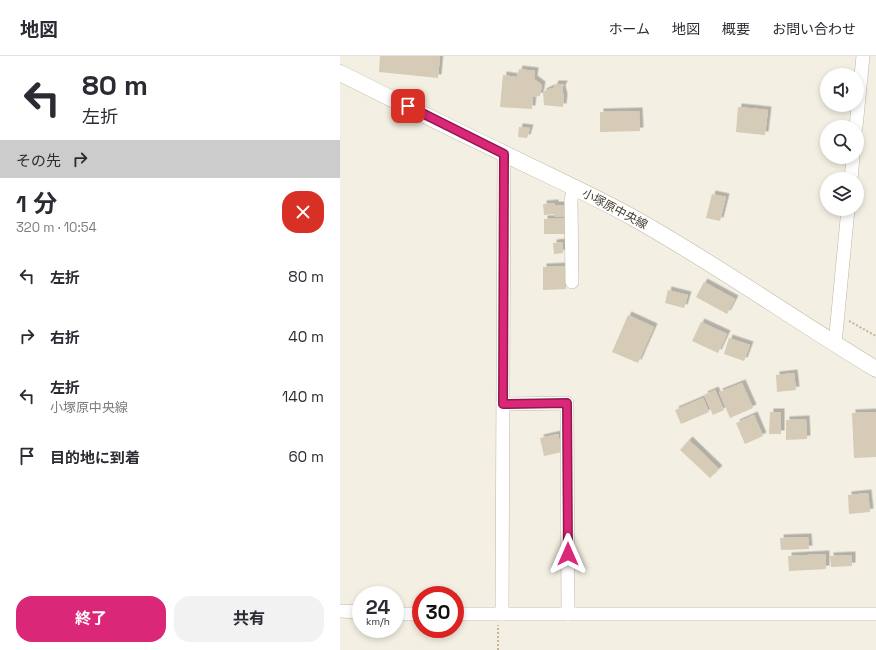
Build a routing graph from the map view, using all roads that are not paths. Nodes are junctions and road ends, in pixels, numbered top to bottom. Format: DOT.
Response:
graph roads {
  1 [pos="863,56"];
  2 [pos="340,73"];
  3 [pos="857,120"];
  4 [pos="504,154"];
  5 [pos="574,187"];
  6 [pos="847,216"];
  7 [pos="572,282"];
  8 [pos="835,344"];
  9 [pos="876,369"];
  10 [pos="503,404"];
  11 [pos="340,611"];
  12 [pos="352,612"];
  13 [pos="464,614"];
  14 [pos="500,614"];
  15 [pos="568,614"];
  16 [pos="876,614"];
  1 -- 3 [label="street"];
  2 -- 4 [label="street, 小塚原中央線"];
  4 -- 5 [label="street, 小塚原中央線"];
  4 -- 10 [label="street"];
  5 -- 7 [label="street"];
  5 -- 8 [label="street, 小塚原中央線"];
  6 -- 8 [label="street"];
  8 -- 9 [label="street, 小塚原中央線"];
  10 -- 14 [label="street"];
  10 -- 15 [label="street"];
  11 -- 12 [label="street"];
  13 -- 14 [label="street"];
  14 -- 15 [label="street"];
  15 -- 16 [label="street"];
}
